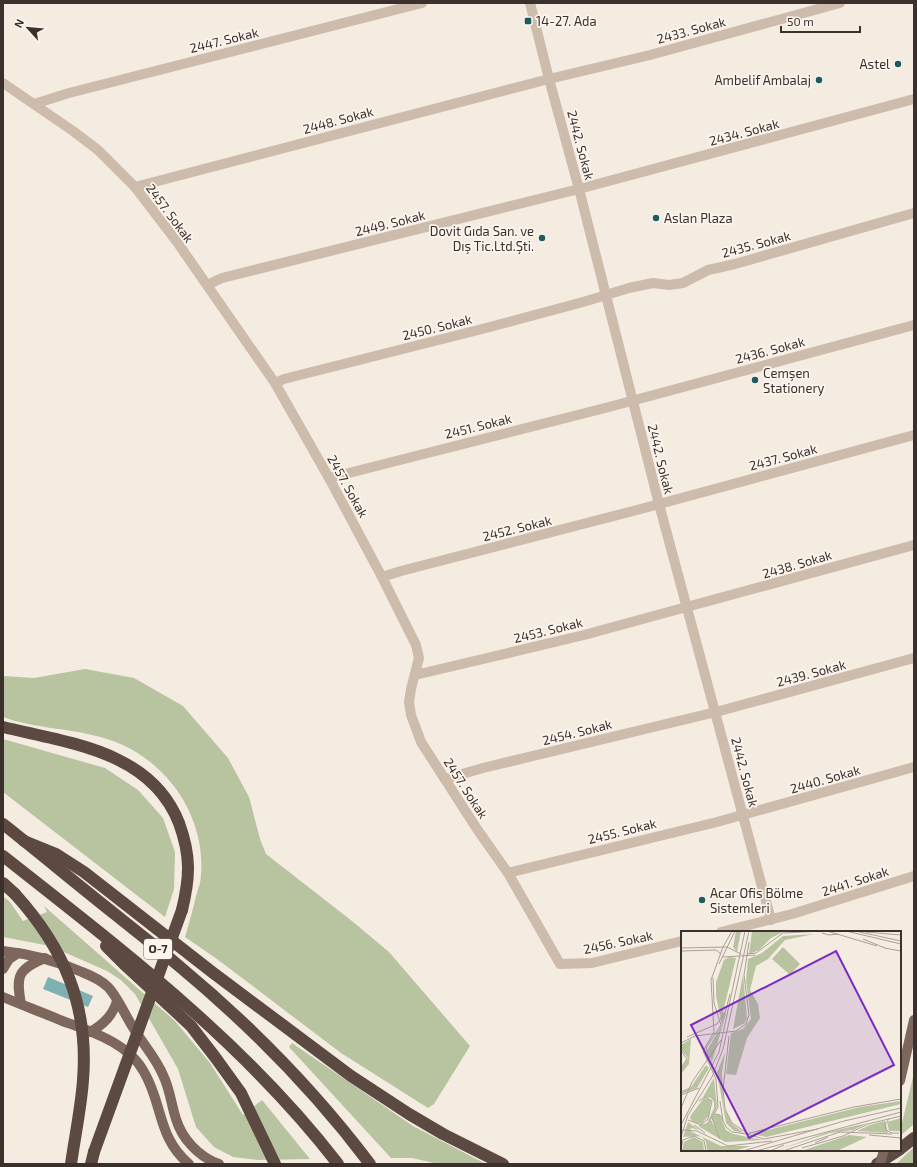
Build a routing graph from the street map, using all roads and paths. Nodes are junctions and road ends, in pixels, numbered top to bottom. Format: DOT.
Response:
graph roads {
  1 [pos="422,3"];
  2 [pos="530,3"];
  3 [pos="840,3"];
  4 [pos="549,79"];
  5 [pos="3,83"];
  6 [pos="914,99"];
  7 [pos="34,104"];
  8 [pos="135,187"];
  9 [pos="579,189"];
  10 [pos="914,213"];
  11 [pos="207,285"];
  12 [pos="606,296"];
  13 [pos="914,325"];
  14 [pos="275,383"];
  15 [pos="633,400"];
  16 [pos="914,435"];
  17 [pos="329,478"];
  18 [pos="659,504"];
  19 [pos="914,545"];
  20 [pos="382,577"];
  21 [pos="688,608"];
  22 [pos="914,658"];
  23 [pos="414,675"];
  24 [pos="716,712"];
  25 [pos="3,727"];
  26 [pos="914,767"];
  27 [pos="445,779"];
  28 [pos="743,814"];
  29 [pos="3,824"];
  30 [pos="24,841"];
  31 [pos="3,856"];
  32 [pos="508,872"];
  33 [pos="914,876"];
  34 [pos="900,880"];
  35 [pos="3,883"];
  36 [pos="914,883"];
  37 [pos="770,920"];
  38 [pos="85,921"];
  39 [pos="725,931"];
  40 [pos="681,941"];
  41 [pos="3,951"];
  42 [pos="18,953"];
  43 [pos="45,958"];
  44 [pos="560,964"];
  45 [pos="3,969"];
  46 [pos="3,997"];
  47 [pos="117,1001"];
  48 [pos="22,1004"];
  49 [pos="914,1020"];
  50 [pos="90,1032"];
  51 [pos="901,1078"];
  52 [pos="914,1138"];
  53 [pos="901,1148"];
  54 [pos="884,1151"];
  55 [pos="897,1151"];
  56 [pos="92,1158"];
  57 [pos="71,1164"];
  58 [pos="189,1164"];
  59 [pos="218,1164"];
  60 [pos="275,1164"];
  61 [pos="338,1164"];
  62 [pos="370,1164"];
  63 [pos="503,1164"];
  64 [pos="877,1164"];
  65 [pos="880,1164"];
  1 -- 7 [label="street, 2447. Sokak"];
  2 -- 4 [label="street, 2442. Sokak"];
  3 -- 4 [label="street, 2433. Sokak"];
  4 -- 8 [label="street, 2448. Sokak"];
  4 -- 9 [label="street, 2442. Sokak"];
  5 -- 7 [label="street, 2457. Sokak"];
  6 -- 9 [label="street, 2434. Sokak"];
  7 -- 8 [label="street, 2457. Sokak"];
  8 -- 11 [label="street, 2457. Sokak"];
  9 -- 11 [label="street, 2449. Sokak"];
  9 -- 12 [label="street, 2442. Sokak"];
  10 -- 12 [label="street, 2435. Sokak"];
  11 -- 14 [label="street, 2457. Sokak"];
  12 -- 14 [label="street, 2450. Sokak"];
  12 -- 15 [label="street, 2442. Sokak"];
  13 -- 15 [label="street, 2436. Sokak"];
  14 -- 17 [label="street, 2457. Sokak"];
  15 -- 17 [label="street, 2451. Sokak"];
  15 -- 18 [label="street, 2442. Sokak"];
  16 -- 18 [label="street, 2437. Sokak"];
  17 -- 20 [label="street, 2457. Sokak"];
  18 -- 20 [label="street, 2452. Sokak"];
  18 -- 21 [label="street, 2442. Sokak"];
  19 -- 21 [label="street, 2438. Sokak"];
  20 -- 23 [label="street, 2457. Sokak"];
  21 -- 23 [label="street, 2453. Sokak"];
  21 -- 24 [label="street, 2442. Sokak"];
  22 -- 24 [label="street, 2439. Sokak"];
  23 -- 27 [label="street, 2457. Sokak"];
  24 -- 27 [label="street, 2454. Sokak"];
  24 -- 28 [label="street, 2442. Sokak"];
  25 -- 56 [label="highway, bridge"];
  26 -- 28 [label="street, 2440. Sokak"];
  27 -- 32 [label="street, 2457. Sokak"];
  28 -- 32 [label="street, 2455. Sokak"];
  28 -- 37 [label="street, 2442. Sokak"];
  29 -- 30 [label="highway, O-7"];
  30 -- 62 [label="highway, O-7"];
  30 -- 63 [label="highway"];
  31 -- 38 [label="highway, O-7"];
  32 -- 44 [label="street, 2457. Sokak"];
  33 -- 34 [label="street, 2441. Sokak"];
  34 -- 36 [label="street"];
  34 -- 37 [label="street, 2441. Sokak"];
  35 -- 57 [label="highway, bridge"];
  37 -- 39 [label="street"];
  38 -- 60 [label="highway"];
  38 -- 61 [label="highway, O-7"];
  40 -- 44 [label="street, 2456. Sokak"];
  41 -- 42 [label="main road"];
  42 -- 43 [label="main road"];
  42 -- 45 [label="main road"];
  43 -- 47 [label="main road"];
  43 -- 48 [label="main road"];
  46 -- 48 [label="main road"];
  47 -- 50 [label="main road"];
  47 -- 59 [label="main road"];
  48 -- 50 [label="main road"];
  49 -- 51 [label="main road"];
  50 -- 58 [label="main road"];
  52 -- 53 [label="highway"];
  54 -- 65 [label="main road, bridge"];
  55 -- 64 [label="highway"];
}
